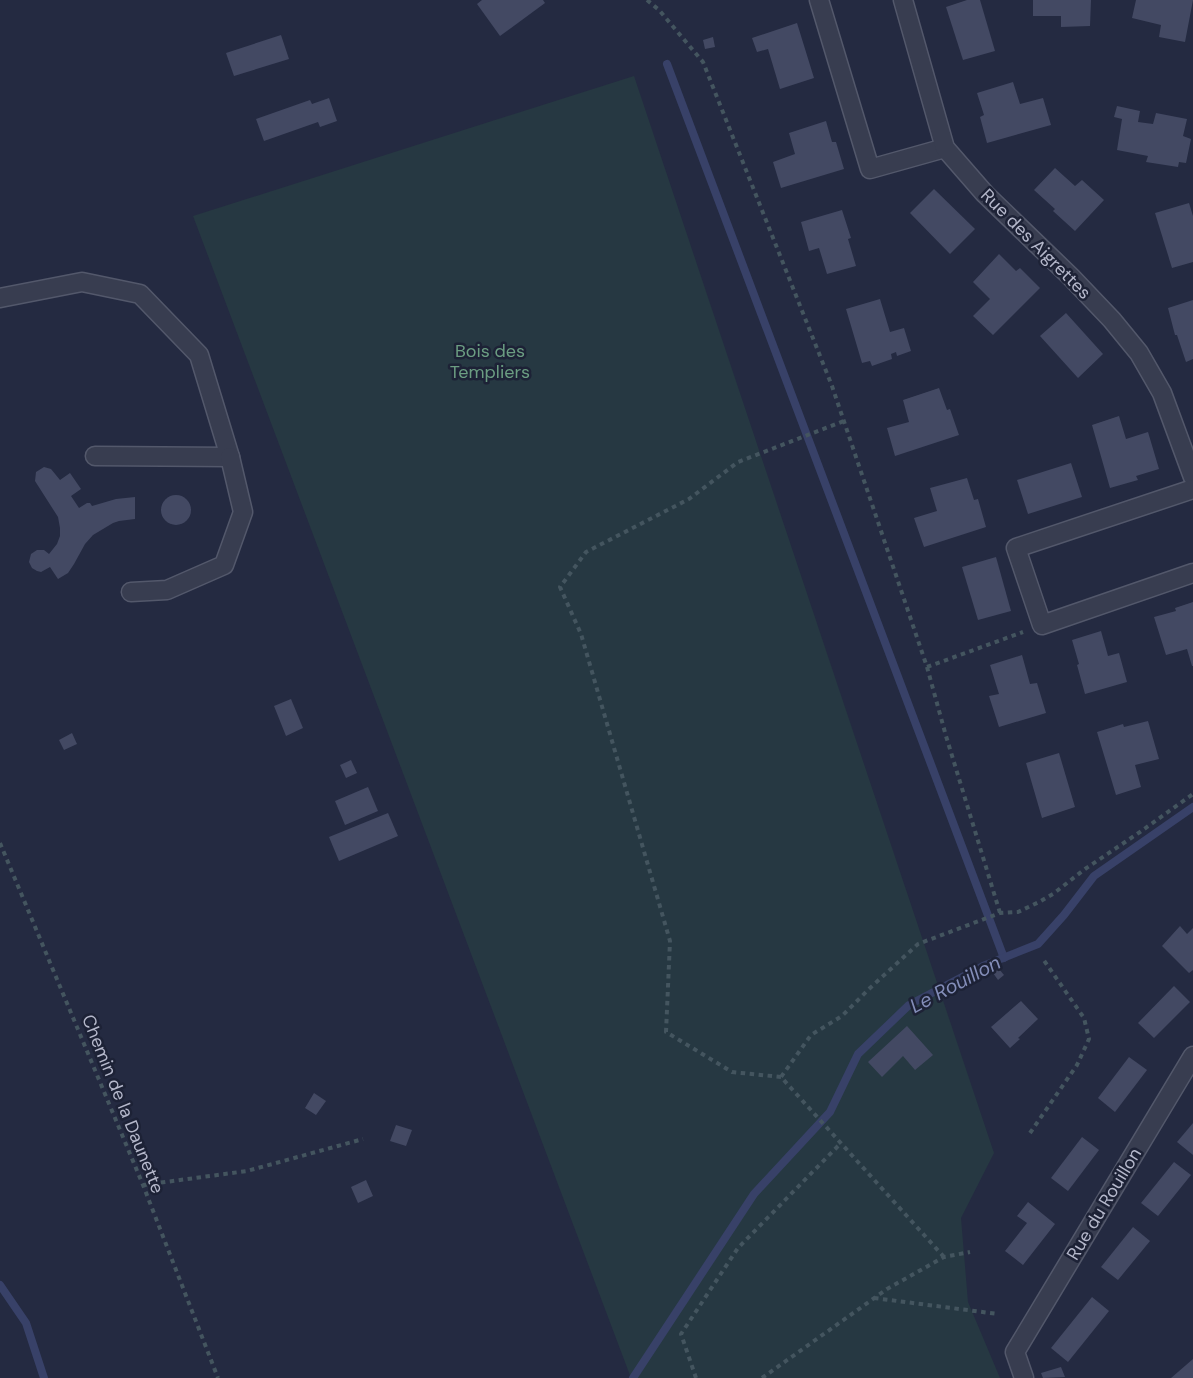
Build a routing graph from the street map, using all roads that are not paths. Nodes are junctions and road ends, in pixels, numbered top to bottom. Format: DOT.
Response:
graph roads {
  1 [pos="819,0"];
  2 [pos="903,0"];
  3 [pos="945,148"];
  4 [pos="0,298"];
  5 [pos="95,456"];
  6 [pos="230,457"];
  7 [pos="1193,477"];
  8 [pos="1193,489"];
  9 [pos="1193,573"];
  10 [pos="131,592"];
  11 [pos="1193,1056"];
  12 [pos="1024,1378"];
  1 -- 3 [label="street"];
  2 -- 3 [label="street, Rue des Aigrettes"];
  3 -- 7 [label="street, Rue des Aigrettes"];
  4 -- 6 [label="street"];
  5 -- 6 [label="street"];
  6 -- 10 [label="street"];
  8 -- 9 [label="street"];
  11 -- 12 [label="street, Rue du Rouillon"];
}
